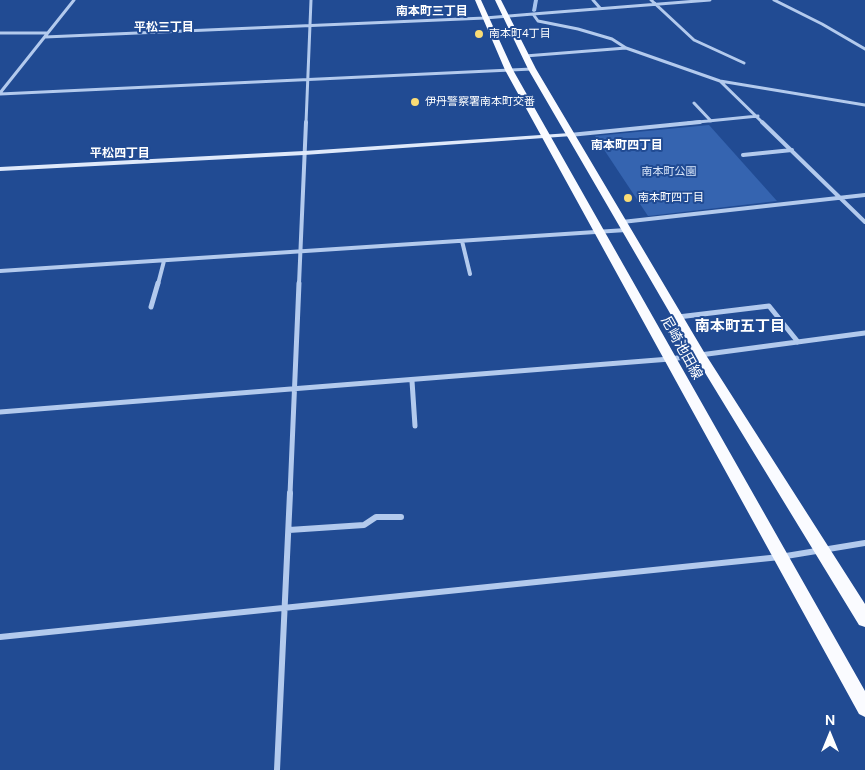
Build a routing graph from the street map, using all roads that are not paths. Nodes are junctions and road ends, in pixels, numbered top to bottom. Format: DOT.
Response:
graph roads {
  1 [pos="74,0"];
  2 [pos="311,0"];
  3 [pos="478,0"];
  4 [pos="498,0"];
  5 [pos="593,0"];
  6 [pos="651,0"];
  7 [pos="710,0"];
  8 [pos="774,0"];
  9 [pos="656,5"];
  10 [pos="600,8"];
  11 [pos="533,14"];
  12 [pos="506,16"];
  13 [pos="486,18"];
  14 [pos="310,26"];
  15 [pos="0,33"];
  16 [pos="47,33"];
  17 [pos="45,37"];
  18 [pos="626,48"];
  19 [pos="865,49"];
  20 [pos="525,56"];
  21 [pos="744,63"];
  22 [pos="532,69"];
  23 [pos="509,70"];
  24 [pos="309,80"];
  25 [pos="720,81"];
  26 [pos="0,93"];
  27 [pos="694,103"];
  28 [pos="865,105"];
  29 [pos="758,116"];
  30 [pos="711,121"];
  31 [pos="570,135"];
  32 [pos="546,137"];
  33 [pos="792,150"];
  34 [pos="304,153"];
  35 [pos="743,155"];
  36 [pos="0,169"];
  37 [pos="865,195"];
  38 [pos="842,199"];
  39 [pos="865,222"];
  40 [pos="624,226"];
  41 [pos="599,232"];
  42 [pos="462,241"];
  43 [pos="300,252"];
  44 [pos="164,261"];
  45 [pos="0,271"];
  46 [pos="470,274"];
  47 [pos="150,307"];
  48 [pos="677,317"];
  49 [pos="865,333"];
  50 [pos="798,342"];
  51 [pos="700,355"];
  52 [pos="670,359"];
  53 [pos="412,381"];
  54 [pos="295,390"];
  55 [pos="0,412"];
  56 [pos="415,426"];
  57 [pos="401,517"];
  58 [pos="289,530"];
  59 [pos="865,543"];
  60 [pos="823,550"];
  61 [pos="780,557"];
  62 [pos="285,608"];
  63 [pos="865,619"];
  64 [pos="0,638"];
  65 [pos="865,708"];
  66 [pos="277,770"];
  1 -- 16 [label="street"];
  2 -- 14 [label="street"];
  3 -- 13 [label="main road, 尼崎池田線"];
  4 -- 12 [label="main road, 尼崎池田線"];
  5 -- 10 [label="street"];
  6 -- 9 [label="street"];
  7 -- 9 [label="street"];
  8 -- 19 [label="street"];
  9 -- 10 [label="street"];
  9 -- 21 [label="street"];
  10 -- 11 [label="street"];
  11 -- 12 [label="street"];
  11 -- 18 [label="street"];
  12 -- 13 [label="street"];
  12 -- 20 [label="main road, 尼崎池田線"];
  13 -- 14 [label="street"];
  13 -- 23 [label="main road, 尼崎池田線"];
  14 -- 17 [label="street"];
  14 -- 24 [label="street"];
  15 -- 16 [label="street"];
  16 -- 17 [label="street"];
  17 -- 26 [label="street"];
  18 -- 20 [label="street"];
  18 -- 25 [label="street"];
  20 -- 22 [label="main road, 尼崎池田線"];
  22 -- 23 [label="street"];
  22 -- 31 [label="main road, 尼崎池田線"];
  23 -- 24 [label="street"];
  23 -- 32 [label="main road, 尼崎池田線"];
  24 -- 26 [label="street"];
  24 -- 34 [label="street"];
  25 -- 28 [label="street"];
  25 -- 29 [label="street"];
  27 -- 30 [label="street"];
  29 -- 30 [label="street"];
  29 -- 33 [label="street"];
  30 -- 31 [label="street"];
  31 -- 32 [label="street"];
  31 -- 40 [label="main road, 尼崎池田線"];
  32 -- 34 [label="street"];
  32 -- 41 [label="main road, 尼崎池田線"];
  33 -- 35 [label="street"];
  33 -- 38 [label="street"];
  34 -- 36 [label="street"];
  34 -- 43 [label="street"];
  37 -- 38 [label="street"];
  38 -- 39 [label="street"];
  38 -- 40 [label="street"];
  40 -- 41 [label="street"];
  40 -- 48 [label="main road, 尼崎池田線"];
  41 -- 42 [label="street"];
  41 -- 52 [label="main road, 尼崎池田線"];
  42 -- 43 [label="street"];
  42 -- 46 [label="street"];
  43 -- 44 [label="street"];
  43 -- 54 [label="street"];
  44 -- 45 [label="street"];
  44 -- 47 [label="street"];
  48 -- 50 [label="street"];
  48 -- 51 [label="main road, 尼崎池田線"];
  49 -- 50 [label="street"];
  50 -- 51 [label="street"];
  51 -- 52 [label="street"];
  51 -- 60 [label="main road, 尼崎池田線"];
  52 -- 53 [label="street"];
  52 -- 61 [label="main road, 尼崎池田線"];
  53 -- 54 [label="street"];
  53 -- 56 [label="street"];
  54 -- 55 [label="street"];
  54 -- 58 [label="street"];
  57 -- 58 [label="street"];
  58 -- 62 [label="street"];
  59 -- 60 [label="street"];
  60 -- 61 [label="street"];
  60 -- 63 [label="main road, 尼崎池田線"];
  61 -- 62 [label="street"];
  61 -- 65 [label="main road, 尼崎池田線"];
  62 -- 64 [label="street"];
  62 -- 66 [label="street"];
}
